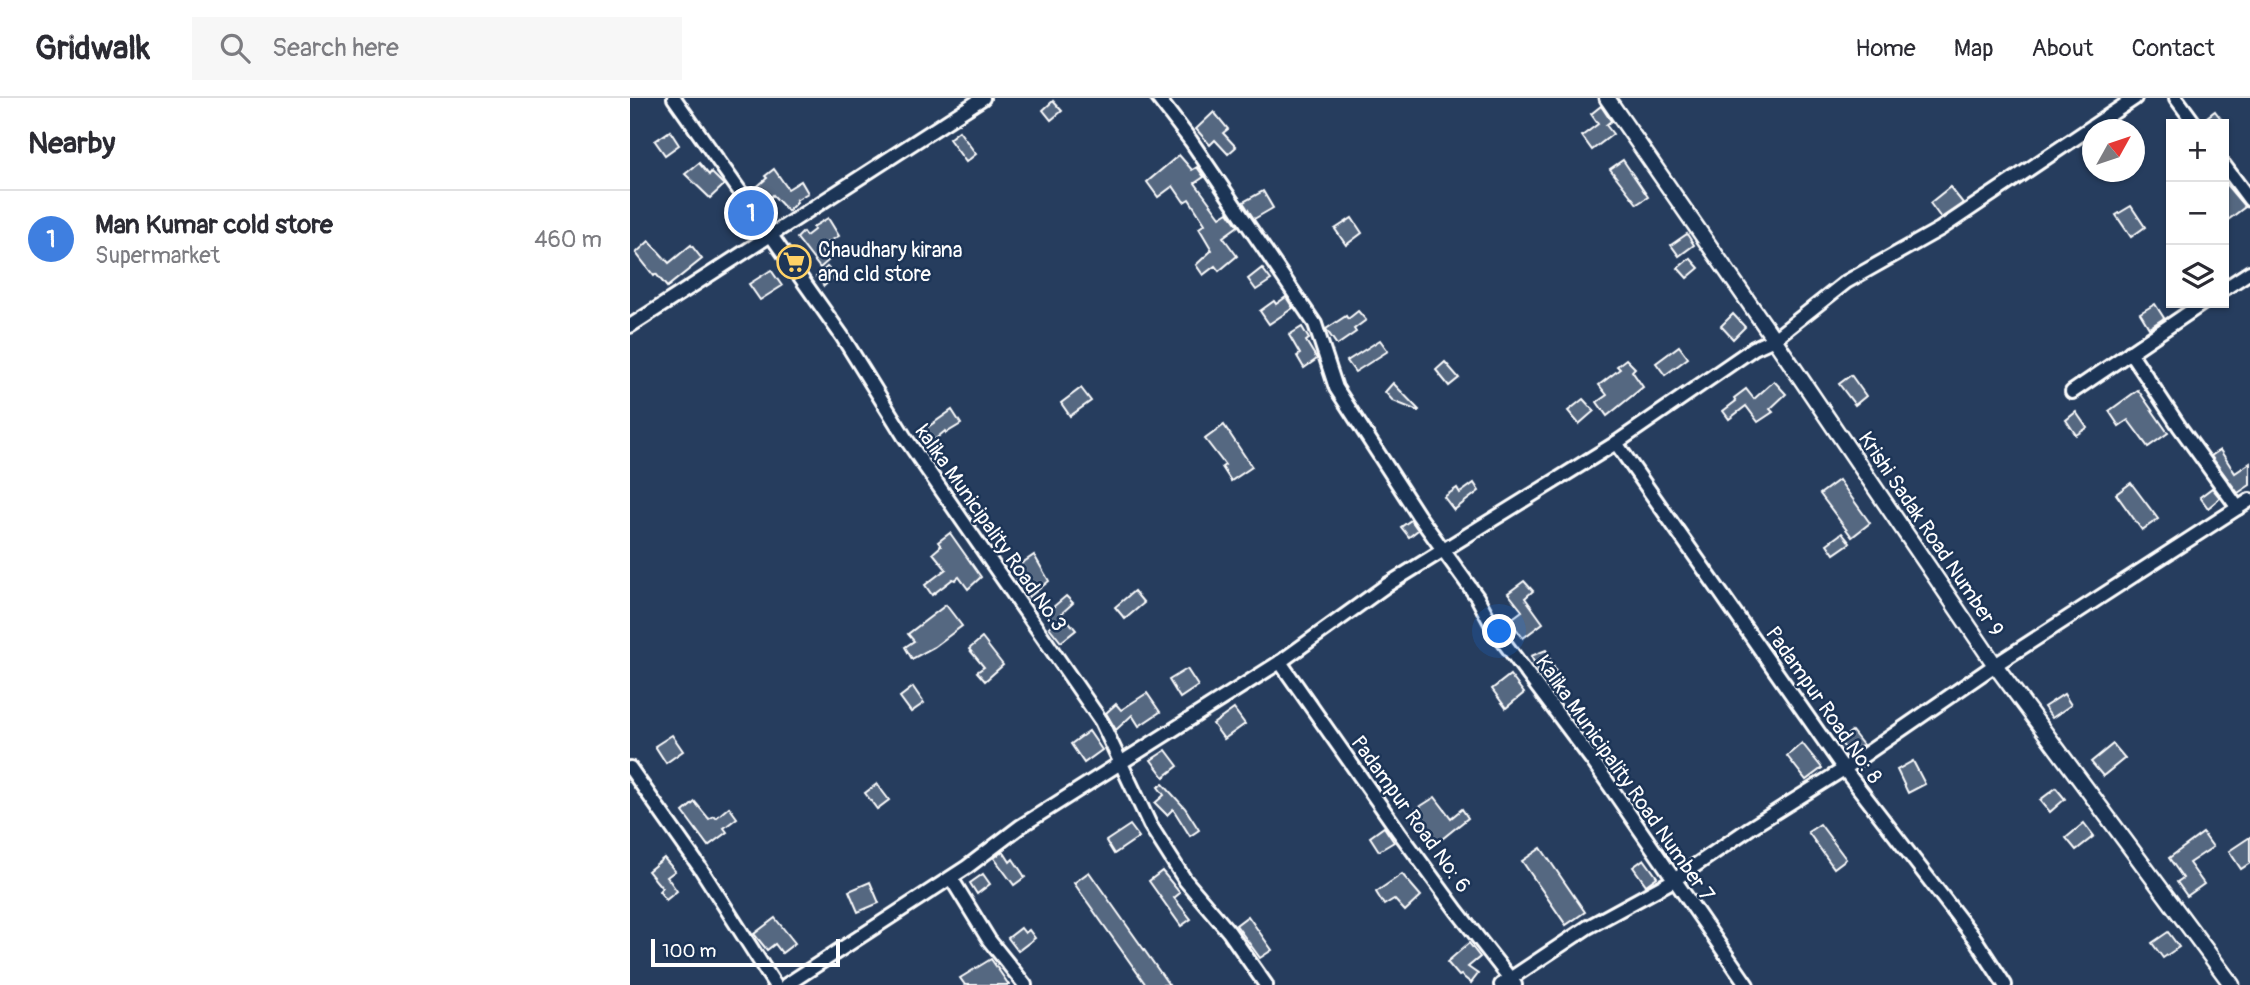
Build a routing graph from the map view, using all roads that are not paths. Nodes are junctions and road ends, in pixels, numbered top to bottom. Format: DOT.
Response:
graph roads {
  1 [pos="674,98"];
  2 [pos="983,98"];
  3 [pos="1158,98"];
  4 [pos="1607,98"];
  5 [pos="2135,98"];
  6 [pos="2176,98"];
  7 [pos="2191,119"];
  8 [pos="2229,172"];
  9 [pos="2250,200"];
  10 [pos="771,235"];
  11 [pos="2250,272"];
  12 [pos="2229,286"];
  13 [pos="2196,308"];
  14 [pos="630,326"];
  15 [pos="1774,339"];
  16 [pos="2130,352"];
  17 [pos="2073,392"];
  18 [pos="1616,443"];
  19 [pos="2250,500"];
  20 [pos="2238,508"];
  21 [pos="1441,550"];
  22 [pos="1280,662"];
  23 [pos="1995,665"];
  24 [pos="1120,762"];
  25 [pos="630,768"];
  26 [pos="1844,769"];
  27 [pos="951,878"];
  28 [pos="1674,880"];
  29 [pos="1509,983"];
  30 [pos="775,985"];
  31 [pos="786,985"];
  32 [pos="1025,985"];
  33 [pos="1266,985"];
  34 [pos="1747,985"];
  35 [pos="2005,985"];
  36 [pos="2232,985"];
  1 -- 10 [label="street, kalika Municipality Road No.3"];
  2 -- 10 [label="street"];
  3 -- 21 [label="street, Kalika Municipality Road Number 7"];
  4 -- 15 [label="street, Krishi Sadak Road Number 9"];
  5 -- 15 [label="street"];
  6 -- 7 [label="street"];
  8 -- 9 [label="street"];
  10 -- 14 [label="street"];
  10 -- 24 [label="street, kalika Municipality Road No.3"];
  11 -- 12 [label="street"];
  13 -- 16 [label="street"];
  15 -- 18 [label="street"];
  15 -- 23 [label="street, Krishi Sadak Road Number 9"];
  16 -- 17 [label="street"];
  16 -- 20 [label="street"];
  18 -- 21 [label="street"];
  18 -- 26 [label="street, Padampur Road No: 8"];
  19 -- 20 [label="street"];
  20 -- 23 [label="street"];
  21 -- 22 [label="street"];
  21 -- 28 [label="street, Kalika Municipality Road Number 7"];
  22 -- 24 [label="street"];
  22 -- 29 [label="street, Padampur Road No: 6"];
  23 -- 26 [label="street"];
  23 -- 36 [label="street, Krishi Sadak Road Number 9"];
  24 -- 27 [label="street"];
  24 -- 33 [label="street, kalika Municipality Road No.3"];
  25 -- 30 [label="street"];
  26 -- 28 [label="street"];
  26 -- 35 [label="street, Padampur Road No: 8"];
  27 -- 31 [label="street"];
  27 -- 32 [label="street"];
  28 -- 29 [label="street"];
  28 -- 34 [label="street, Kalika Municipality Road Number 7"];
}
